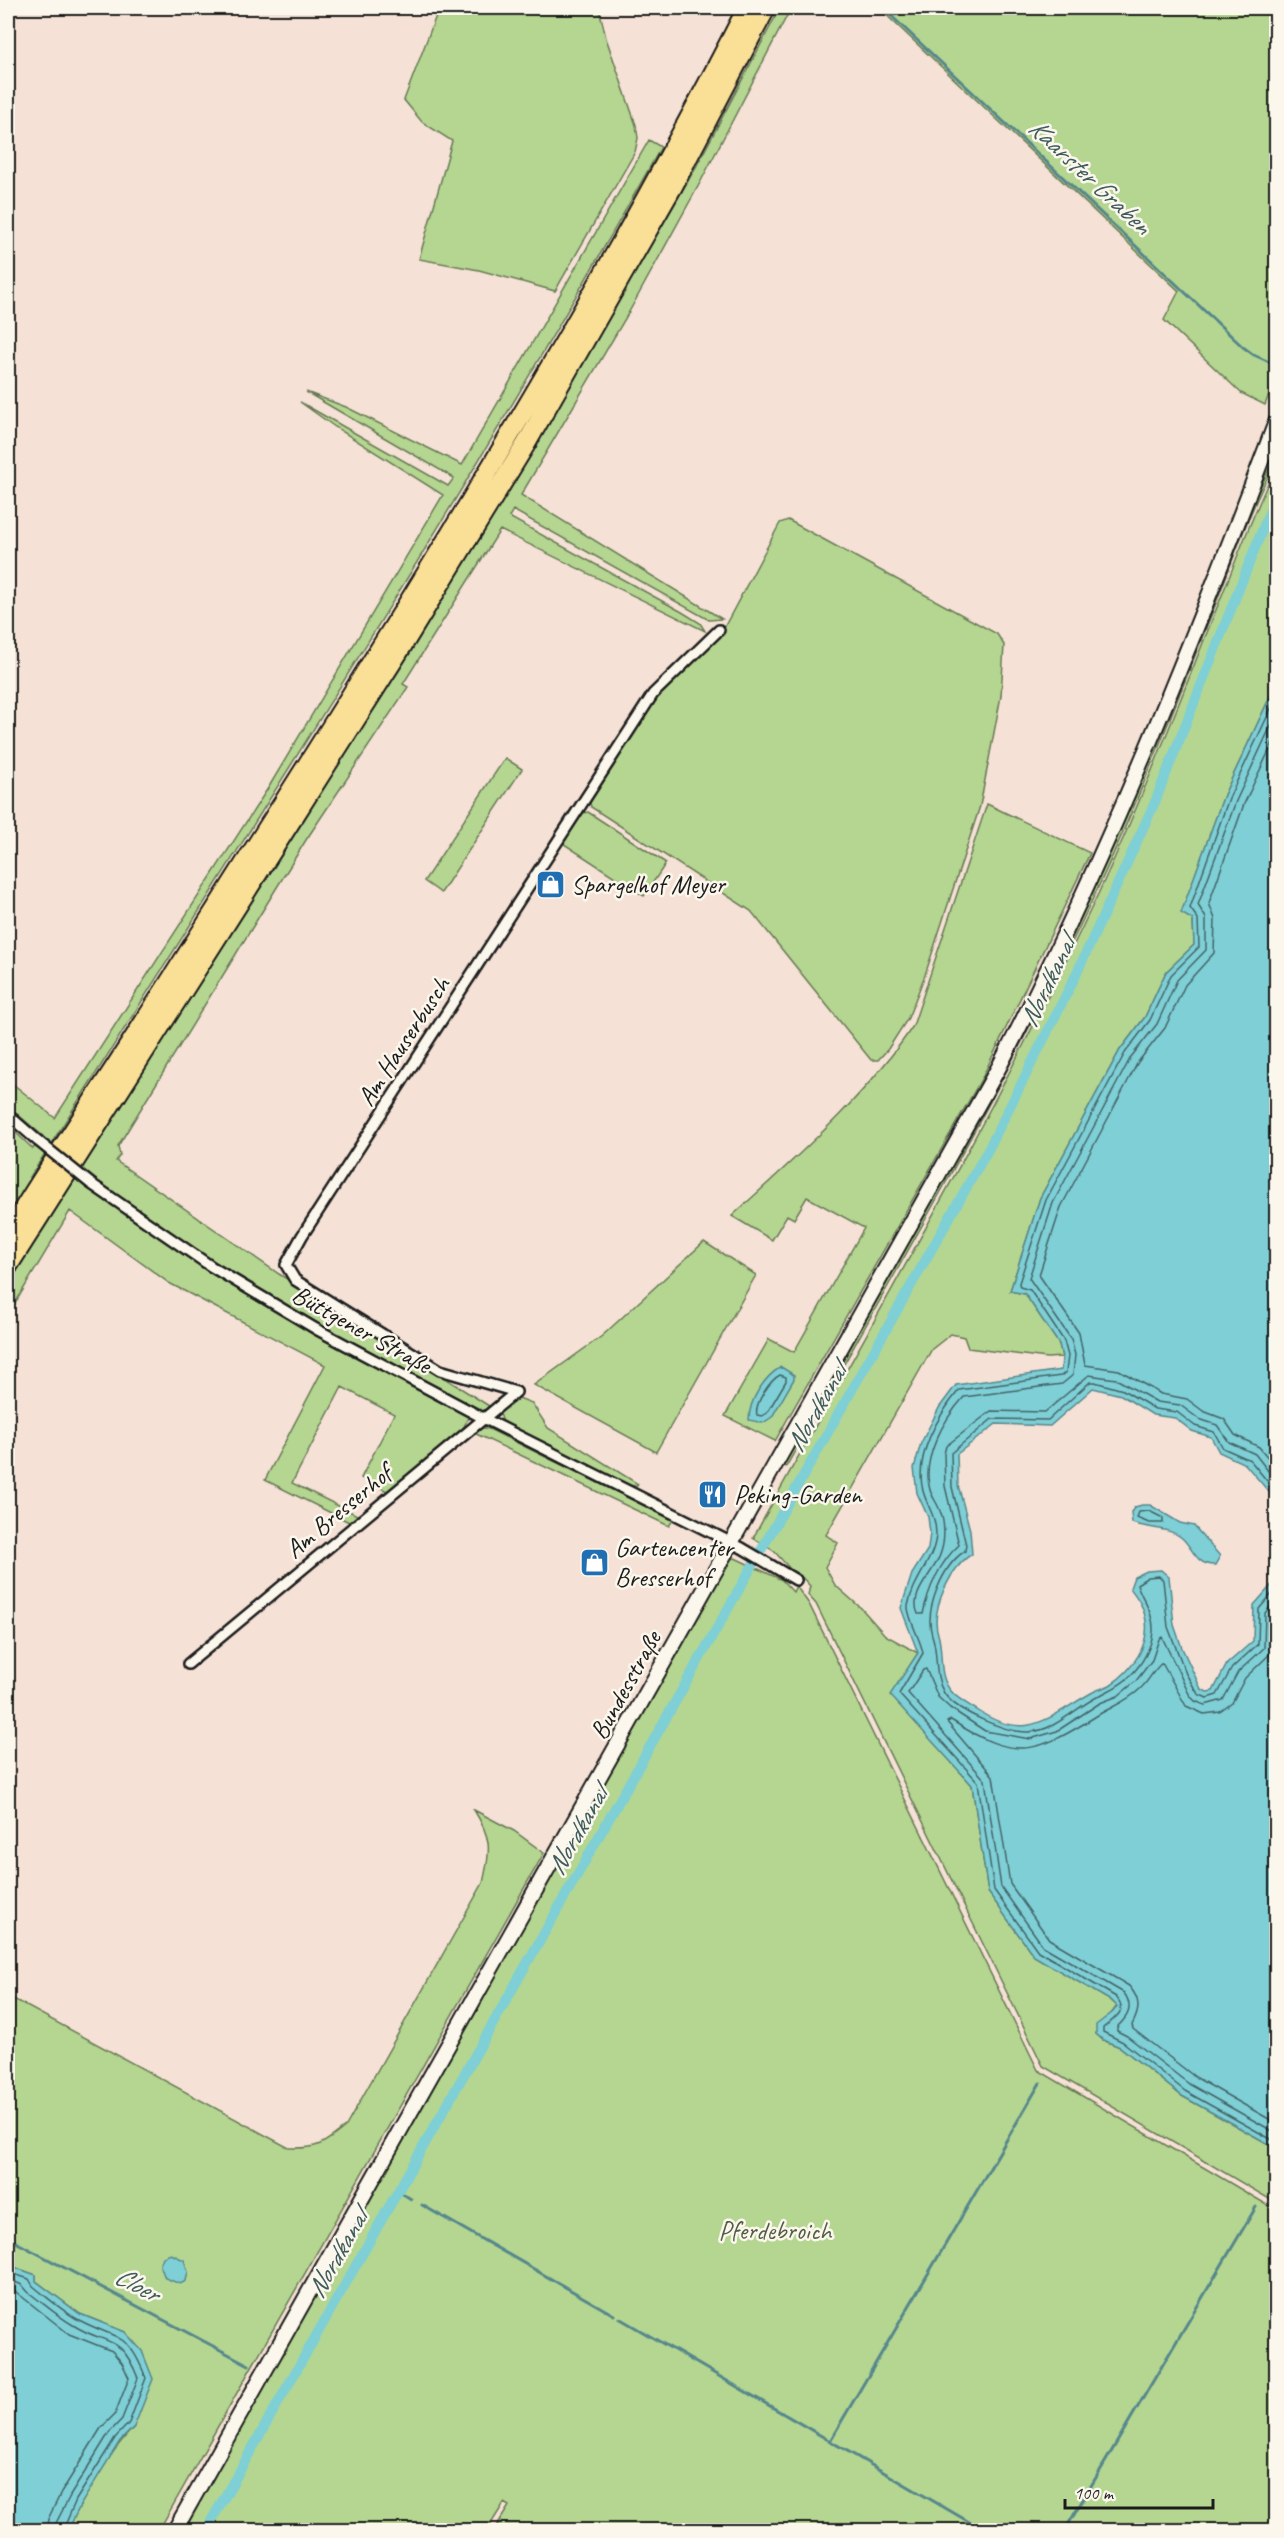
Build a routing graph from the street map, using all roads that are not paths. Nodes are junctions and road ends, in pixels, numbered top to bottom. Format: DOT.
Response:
graph roads {
  1 [pos="747,8"];
  2 [pos="766,8"];
  3 [pos="1276,422"];
  4 [pos="1276,445"];
  5 [pos="1257,473"];
  6 [pos="719,630"];
  7 [pos="8,1115"];
  8 [pos="8,1234"];
  9 [pos="8,1266"];
  10 [pos="516,1392"];
  11 [pos="483,1418"];
  12 [pos="727,1540"];
  13 [pos="796,1580"];
  14 [pos="188,1664"];
  15 [pos="175,2530"];
  1 -- 8 [label="highway"];
  2 -- 9 [label="highway"];
  3 -- 5 [label="main road"];
  4 -- 5 [label="main road"];
  5 -- 12 [label="main road, Bundesstraße"];
  6 -- 10 [label="street, Am Hauserbusch"];
  7 -- 11 [label="street, Büttgener Straße, bridge"];
  10 -- 11 [label="street, Am Bresserhof"];
  11 -- 12 [label="street, Büttgener Straße"];
  11 -- 14 [label="street, Am Bresserhof"];
  12 -- 13 [label="street, Büttgener Straße"];
  12 -- 15 [label="main road, Bundesstraße"];
}
